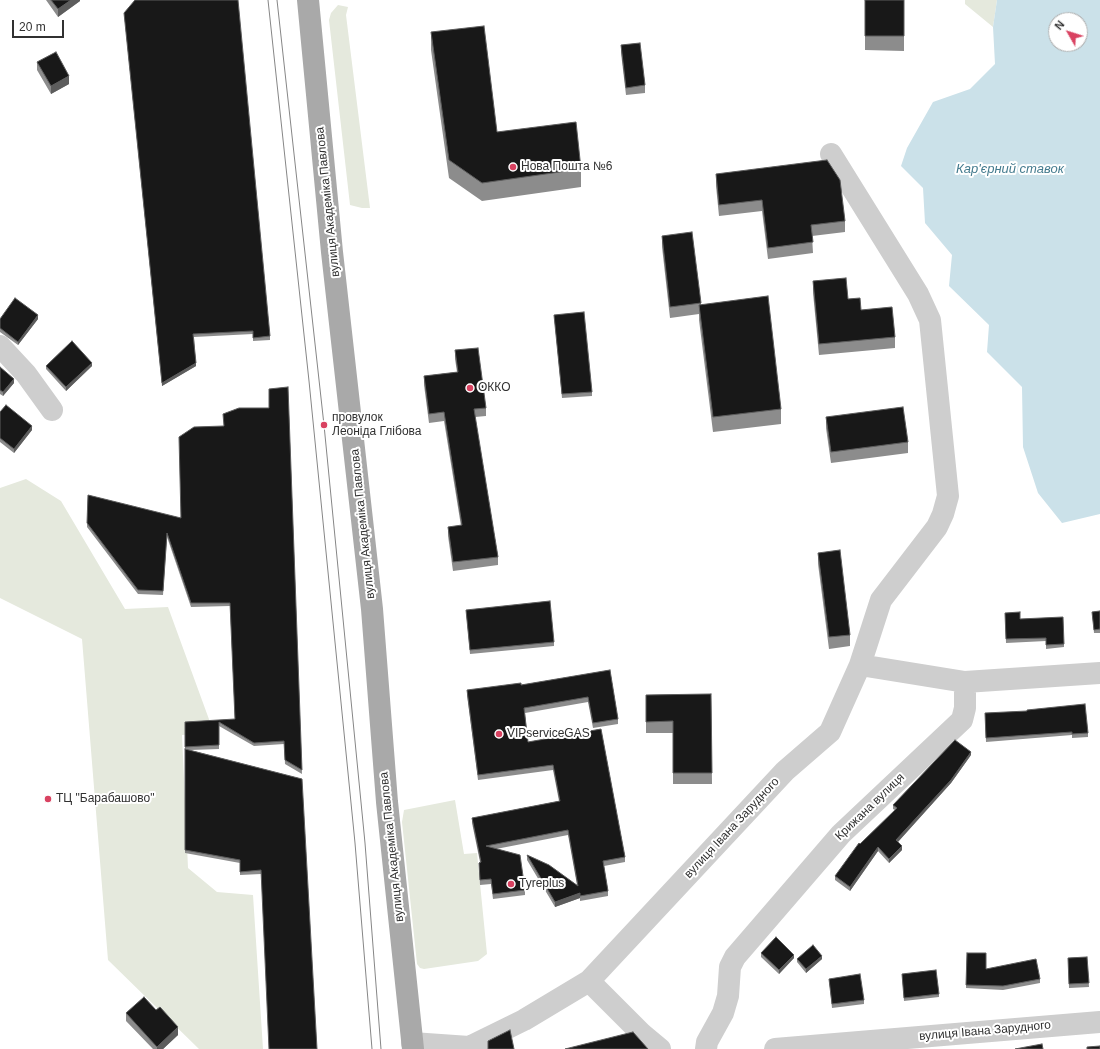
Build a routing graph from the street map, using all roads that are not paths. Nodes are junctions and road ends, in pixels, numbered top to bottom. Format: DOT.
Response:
graph roads {
  1 [pos="308,0"];
  2 [pos="830,154"];
  3 [pos="0,346"];
  4 [pos="52,410"];
  5 [pos="860,665"];
  6 [pos="1100,673"];
  7 [pos="965,682"];
  8 [pos="589,981"];
  9 [pos="1100,1022"];
  10 [pos="412,1046"];
  11 [pos="469,1048"];
  12 [pos="660,1049"];
  13 [pos="706,1049"];
  14 [pos="775,1049"];
  1 -- 10 [label="main road, вулиця Академіка Павлова"];
  2 -- 5 [label="street, вулиця Івана Зарудного"];
  3 -- 4 [label="street"];
  5 -- 7 [label="street"];
  5 -- 8 [label="street, вулиця Івана Зарудного"];
  6 -- 7 [label="street"];
  7 -- 13 [label="street, Крижана вулиця"];
  8 -- 11 [label="street, вулиця Івана Зарудного"];
  8 -- 12 [label="street"];
  9 -- 14 [label="street, вулиця Івана Зарудного"];
  10 -- 11 [label="street"];
}
